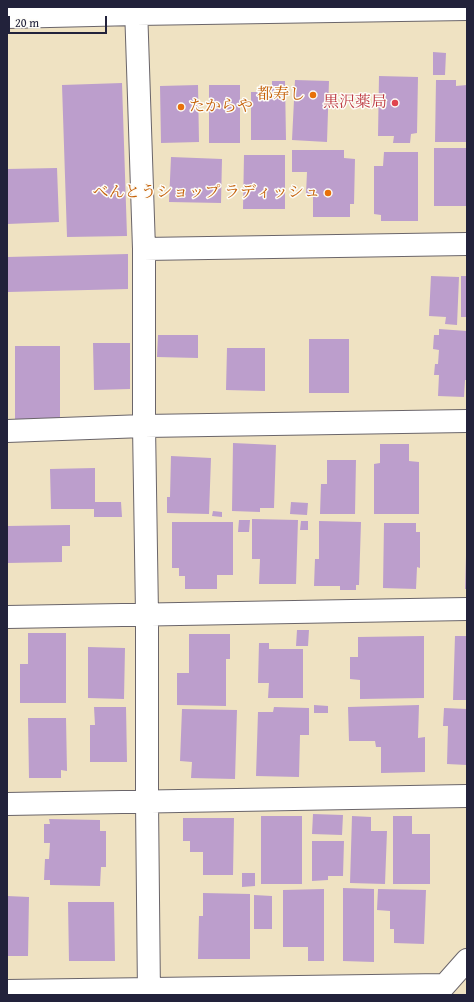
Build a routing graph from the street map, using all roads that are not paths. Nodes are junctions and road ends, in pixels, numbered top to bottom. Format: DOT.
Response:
graph roads {
  1 [pos="467,9"];
  2 [pos="136,10"];
  3 [pos="7,17"];
  4 [pos="467,244"];
  5 [pos="144,249"];
  6 [pos="467,421"];
  7 [pos="144,426"];
  8 [pos="7,431"];
  9 [pos="467,609"];
  10 [pos="147,614"];
  11 [pos="7,617"];
  12 [pos="467,796"];
  13 [pos="147,802"];
  14 [pos="7,804"];
  15 [pos="467,960"];
  16 [pos="440,990"];
  17 [pos="7,991"];
  18 [pos="149,992"];
  1 -- 2 [label="street"];
  2 -- 3 [label="street"];
  2 -- 5 [label="street"];
  4 -- 5 [label="street"];
  5 -- 7 [label="street"];
  6 -- 7 [label="street"];
  7 -- 8 [label="street"];
  7 -- 10 [label="street"];
  9 -- 10 [label="street"];
  10 -- 11 [label="street"];
  10 -- 13 [label="street"];
  12 -- 13 [label="street"];
  13 -- 14 [label="street"];
  13 -- 18 [label="street"];
  15 -- 16 [label="street"];
  16 -- 18 [label="street"];
  17 -- 18 [label="street"];
}
